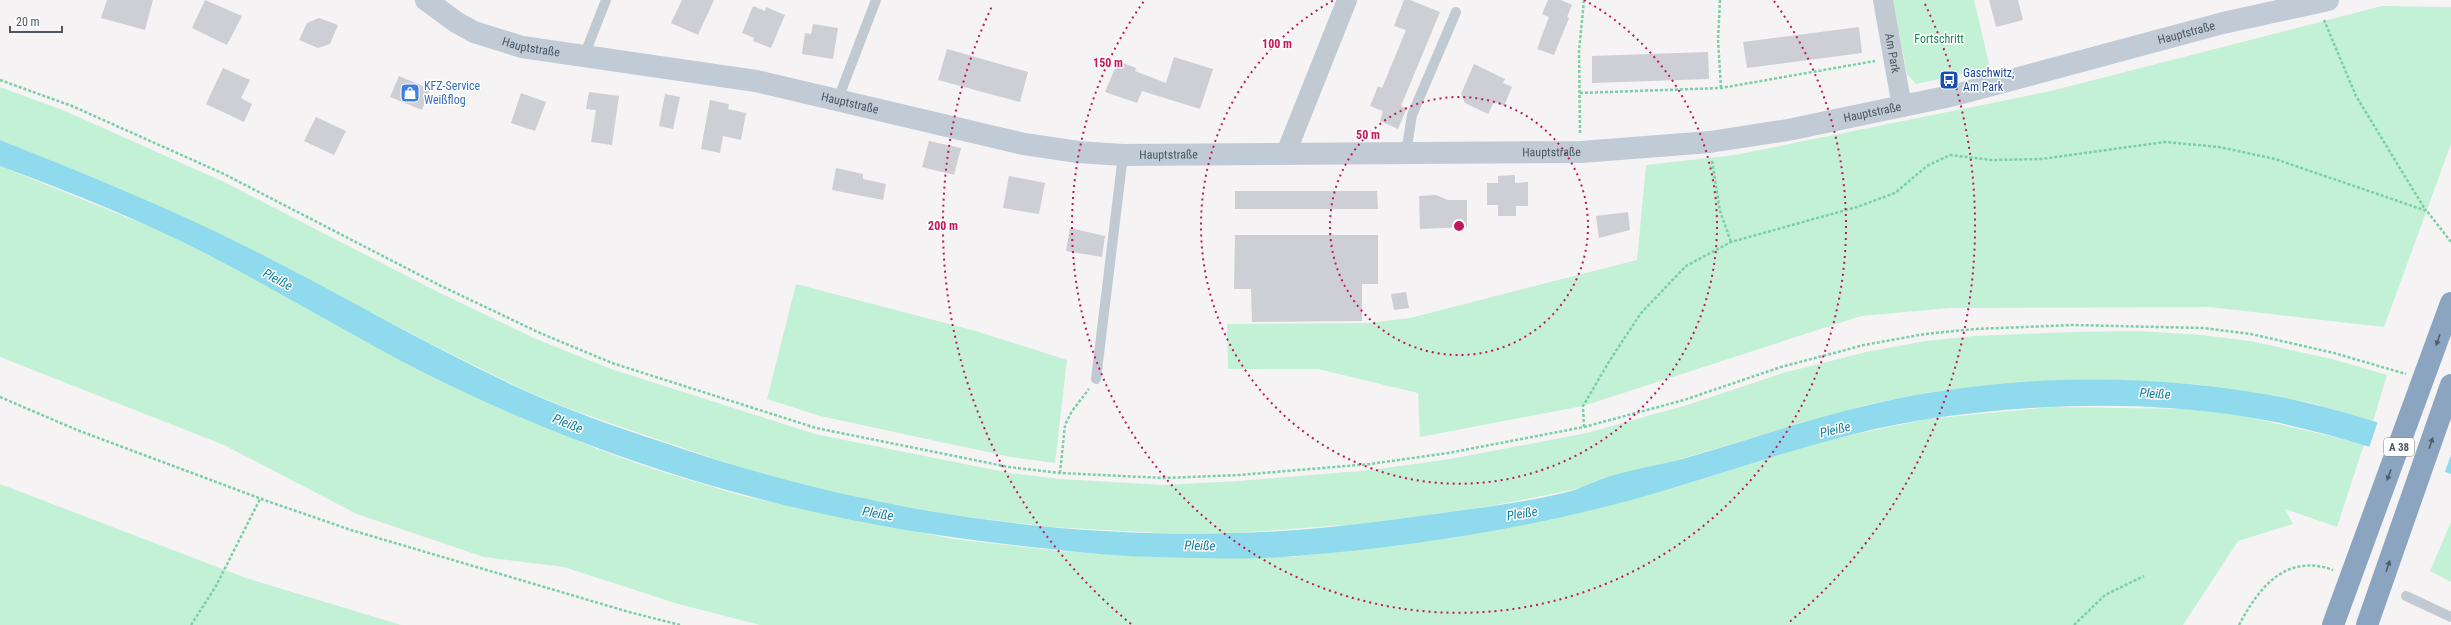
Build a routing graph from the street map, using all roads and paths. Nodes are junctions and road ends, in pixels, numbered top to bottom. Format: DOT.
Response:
graph roads {
  1 [pos="426,0"];
  2 [pos="606,0"];
  3 [pos="876,0"];
  4 [pos="1347,0"];
  5 [pos="1584,0"];
  6 [pos="1720,0"];
  7 [pos="1883,0"];
  8 [pos="2322,1"];
  9 [pos="2270,6"];
  10 [pos="1456,12"];
  11 [pos="584,56"];
  12 [pos="1893,58"];
  13 [pos="0,80"];
  14 [pos="1721,88"];
  15 [pos="1580,93"];
  16 [pos="838,99"];
  17 [pos="1902,107"];
  18 [pos="1710,142"];
  19 [pos="1581,152"];
  20 [pos="1286,153"];
  21 [pos="1406,153"];
  22 [pos="1123,155"];
  23 [pos="2427,211"];
  24 [pos="1731,242"];
  25 [pos="2451,242"];
  26 [pos="2451,303"];
  27 [pos="2412,375"];
  28 [pos="1096,379"];
  29 [pos="2451,385"];
  30 [pos="0,397"];
  31 [pos="1584,427"];
  32 [pos="1060,473"];
  33 [pos="260,498"];
  34 [pos="2335,570"];
  35 [pos="2144,576"];
  36 [pos="2406,596"];
  37 [pos="2451,617"];
  38 [pos="191,625"];
  39 [pos="680,625"];
  40 [pos="2074,625"];
  41 [pos="2239,625"];
  42 [pos="2333,625"];
  43 [pos="2367,625"];
  1 -- 11 [label="main road, Hauptstraße"];
  2 -- 11 [label="lane"];
  3 -- 16 [label="lane"];
  4 -- 20 [label="street"];
  5 -- 15 [label="path"];
  6 -- 14 [label="path"];
  7 -- 12 [label="street, Am Park"];
  8 -- 9 [label="main road, Hauptstraße"];
  8 -- 23 [label="path"];
  9 -- 17 [label="main road, Hauptstraße"];
  10 -- 21 [label="lane"];
  11 -- 16 [label="main road, Hauptstraße"];
  12 -- 14 [label="path"];
  12 -- 17 [label="street, Am Park"];
  13 -- 32 [label="path"];
  14 -- 15 [label="path"];
  15 -- 19 [label="path"];
  16 -- 22 [label="main road, Hauptstraße"];
  17 -- 18 [label="main road, Hauptstraße"];
  18 -- 19 [label="main road, Hauptstraße"];
  18 -- 24 [label="path"];
  19 -- 21 [label="main road, Hauptstraße"];
  20 -- 21 [label="main road, Hauptstraße"];
  20 -- 22 [label="main road, Hauptstraße"];
  22 -- 28 [label="lane"];
  23 -- 24 [label="path"];
  23 -- 25 [label="path"];
  24 -- 31 [label="path"];
  26 -- 42 [label="highway, A 38, one-way"];
  27 -- 31 [label="path"];
  28 -- 32 [label="path"];
  43 -- 29 [label="highway, A 38, one-way"];
  30 -- 33 [label="path"];
  31 -- 32 [label="path"];
  33 -- 38 [label="path"];
  33 -- 39 [label="path"];
  34 -- 41 [label="path"];
  35 -- 40 [label="path"];
  36 -- 37 [label="lane"];
}
